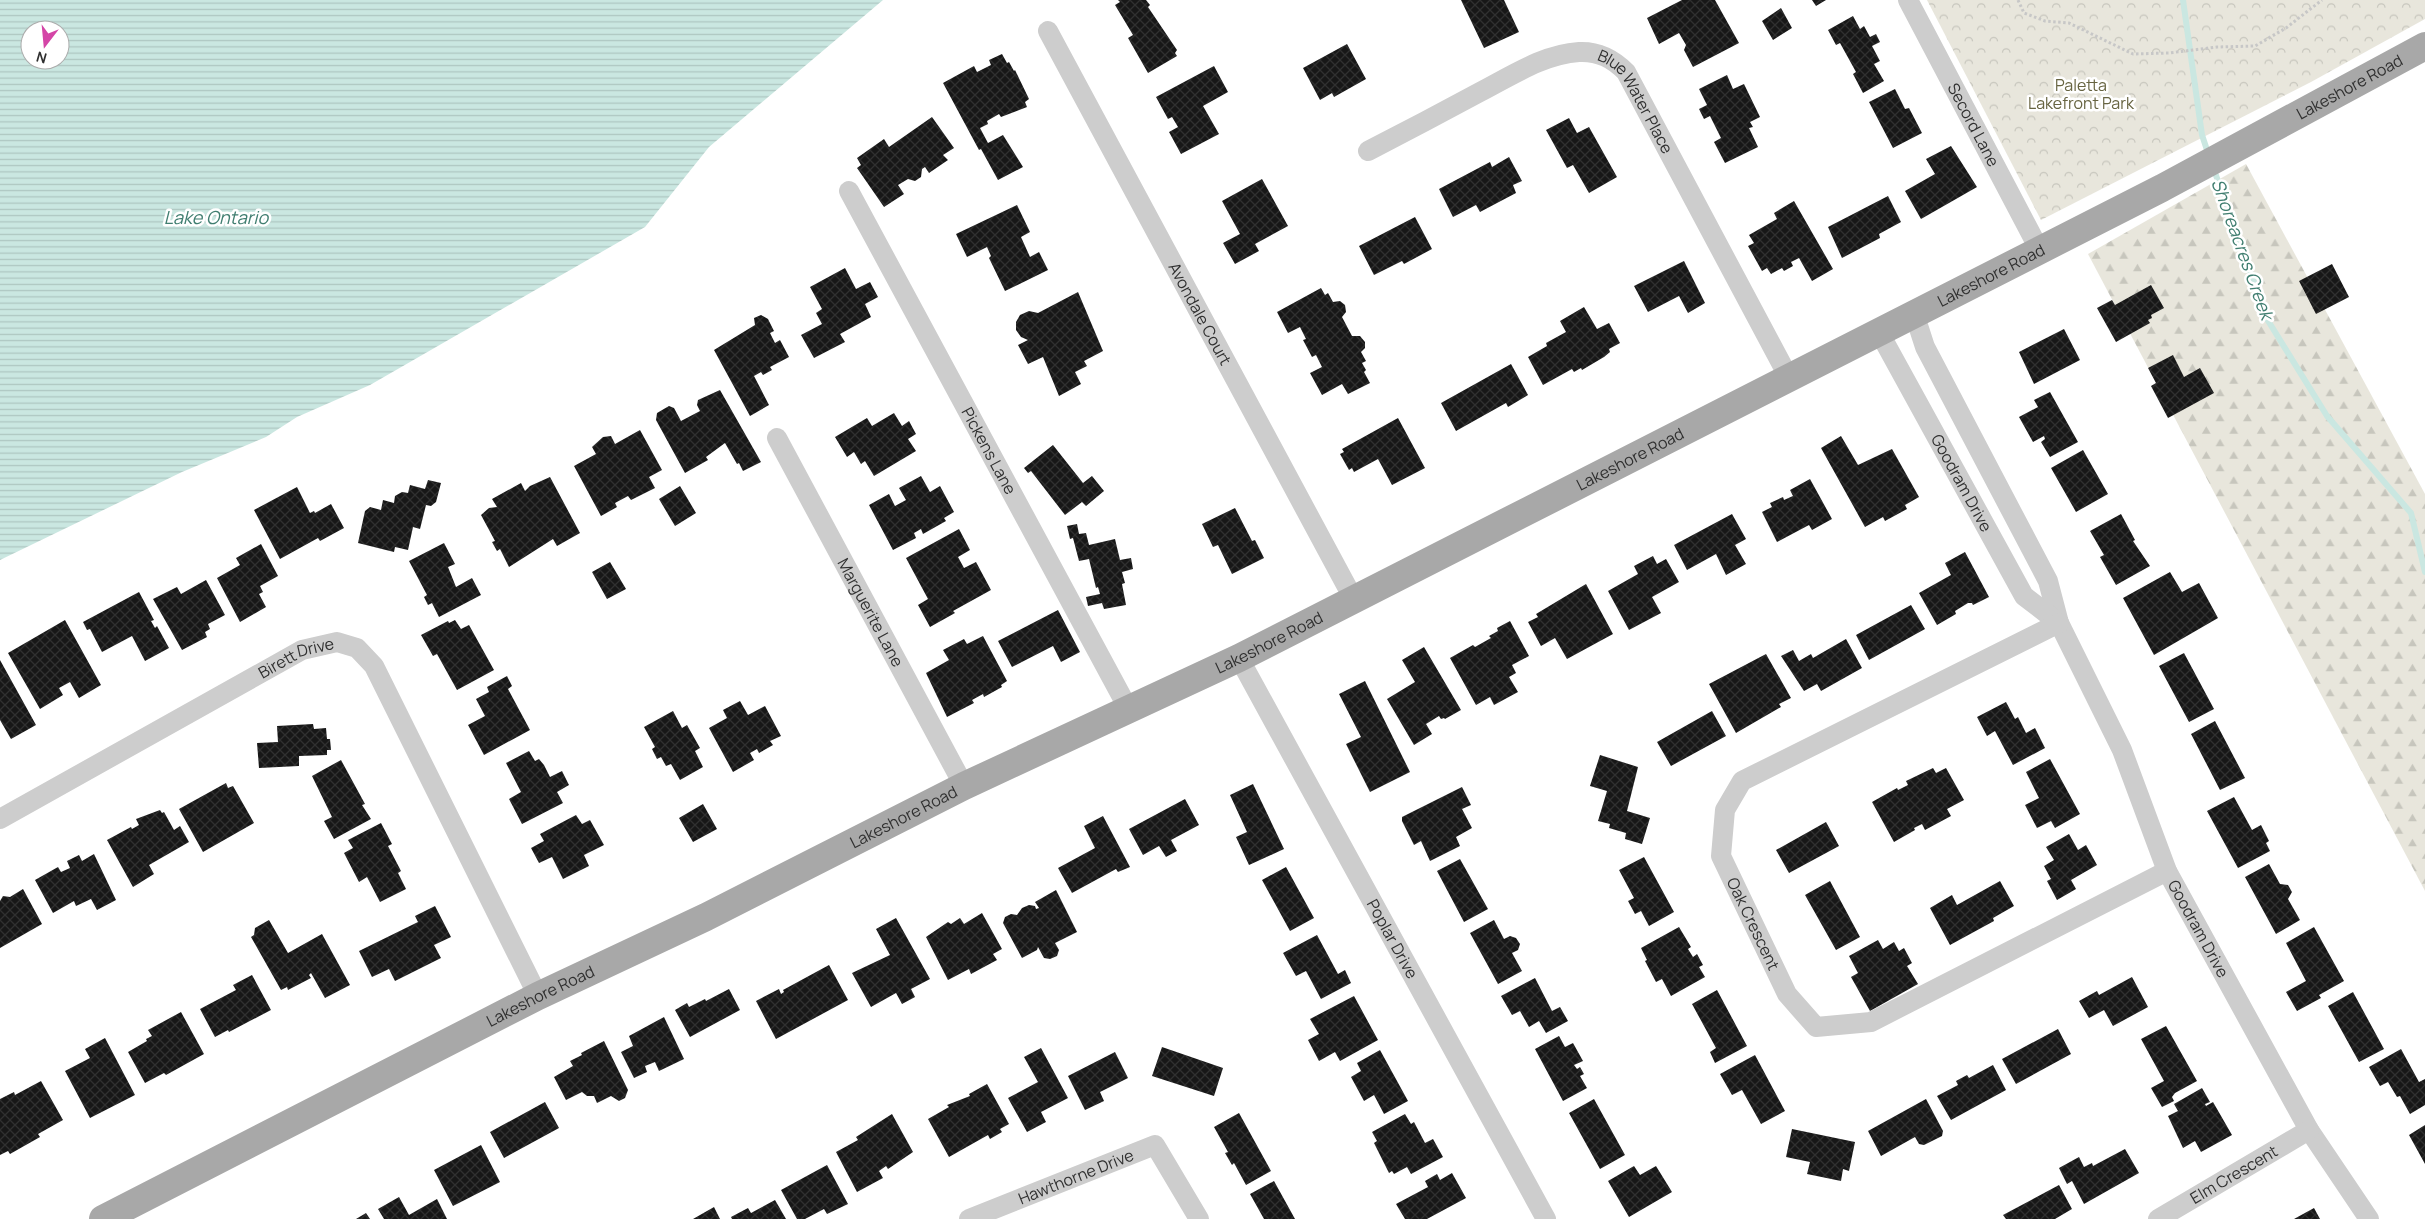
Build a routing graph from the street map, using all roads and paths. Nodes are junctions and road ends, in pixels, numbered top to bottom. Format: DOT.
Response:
graph roads {
  1 [pos="1908,0"];
  2 [pos="2018,0"];
  3 [pos="2322,0"];
  4 [pos="1048,30"];
  5 [pos="2425,46"];
  6 [pos="1368,152"];
  7 [pos="849,191"];
  8 [pos="2040,249"];
  9 [pos="1914,313"];
  10 [pos="1879,332"];
  11 [pos="1789,378"];
  12 [pos="777,438"];
  13 [pos="1353,598"];
  14 [pos="2059,623"];
  15 [pos="1239,658"];
  16 [pos="1129,710"];
  17 [pos="964,786"];
  18 [pos="0,819"];
  19 [pos="2167,871"];
  20 [pos="538,996"];
  21 [pos="2309,1130"];
  22 [pos="103,1219"];
  23 [pos="969,1219"];
  24 [pos="1199,1219"];
  25 [pos="1546,1219"];
  26 [pos="2158,1219"];
  27 [pos="2368,1219"];
  1 -- 8 [label="street, Secord Lane"];
  2 -- 3 [label="path"];
  4 -- 13 [label="street, Avondale Court"];
  5 -- 8 [label="main road, Lakeshore Road"];
  6 -- 11 [label="street, Blue Water Place"];
  7 -- 16 [label="street, Pickens Lane"];
  8 -- 9 [label="main road, Lakeshore Road"];
  9 -- 10 [label="main road, Lakeshore Road"];
  9 -- 14 [label="street, Goodram Drive"];
  10 -- 11 [label="main road, Lakeshore Road"];
  10 -- 14 [label="street, Goodram Drive"];
  11 -- 13 [label="main road, Lakeshore Road"];
  12 -- 17 [label="street, Marguerite Lane"];
  13 -- 15 [label="main road, Lakeshore Road"];
  14 -- 19 [label="street, Goodram Drive"];
  14 -- 19 [label="street, Oak Crescent"];
  15 -- 16 [label="main road, Lakeshore Road"];
  15 -- 25 [label="street, Poplar Drive"];
  16 -- 17 [label="main road, Lakeshore Road"];
  17 -- 20 [label="main road, Lakeshore Road"];
  18 -- 20 [label="street, Birett Drive"];
  19 -- 21 [label="street, Goodram Drive"];
  20 -- 22 [label="main road, Lakeshore Road"];
  21 -- 26 [label="street, Elm Crescent"];
  21 -- 27 [label="street, Goodram Drive"];
  23 -- 24 [label="street, Hawthorne Drive"];
}
